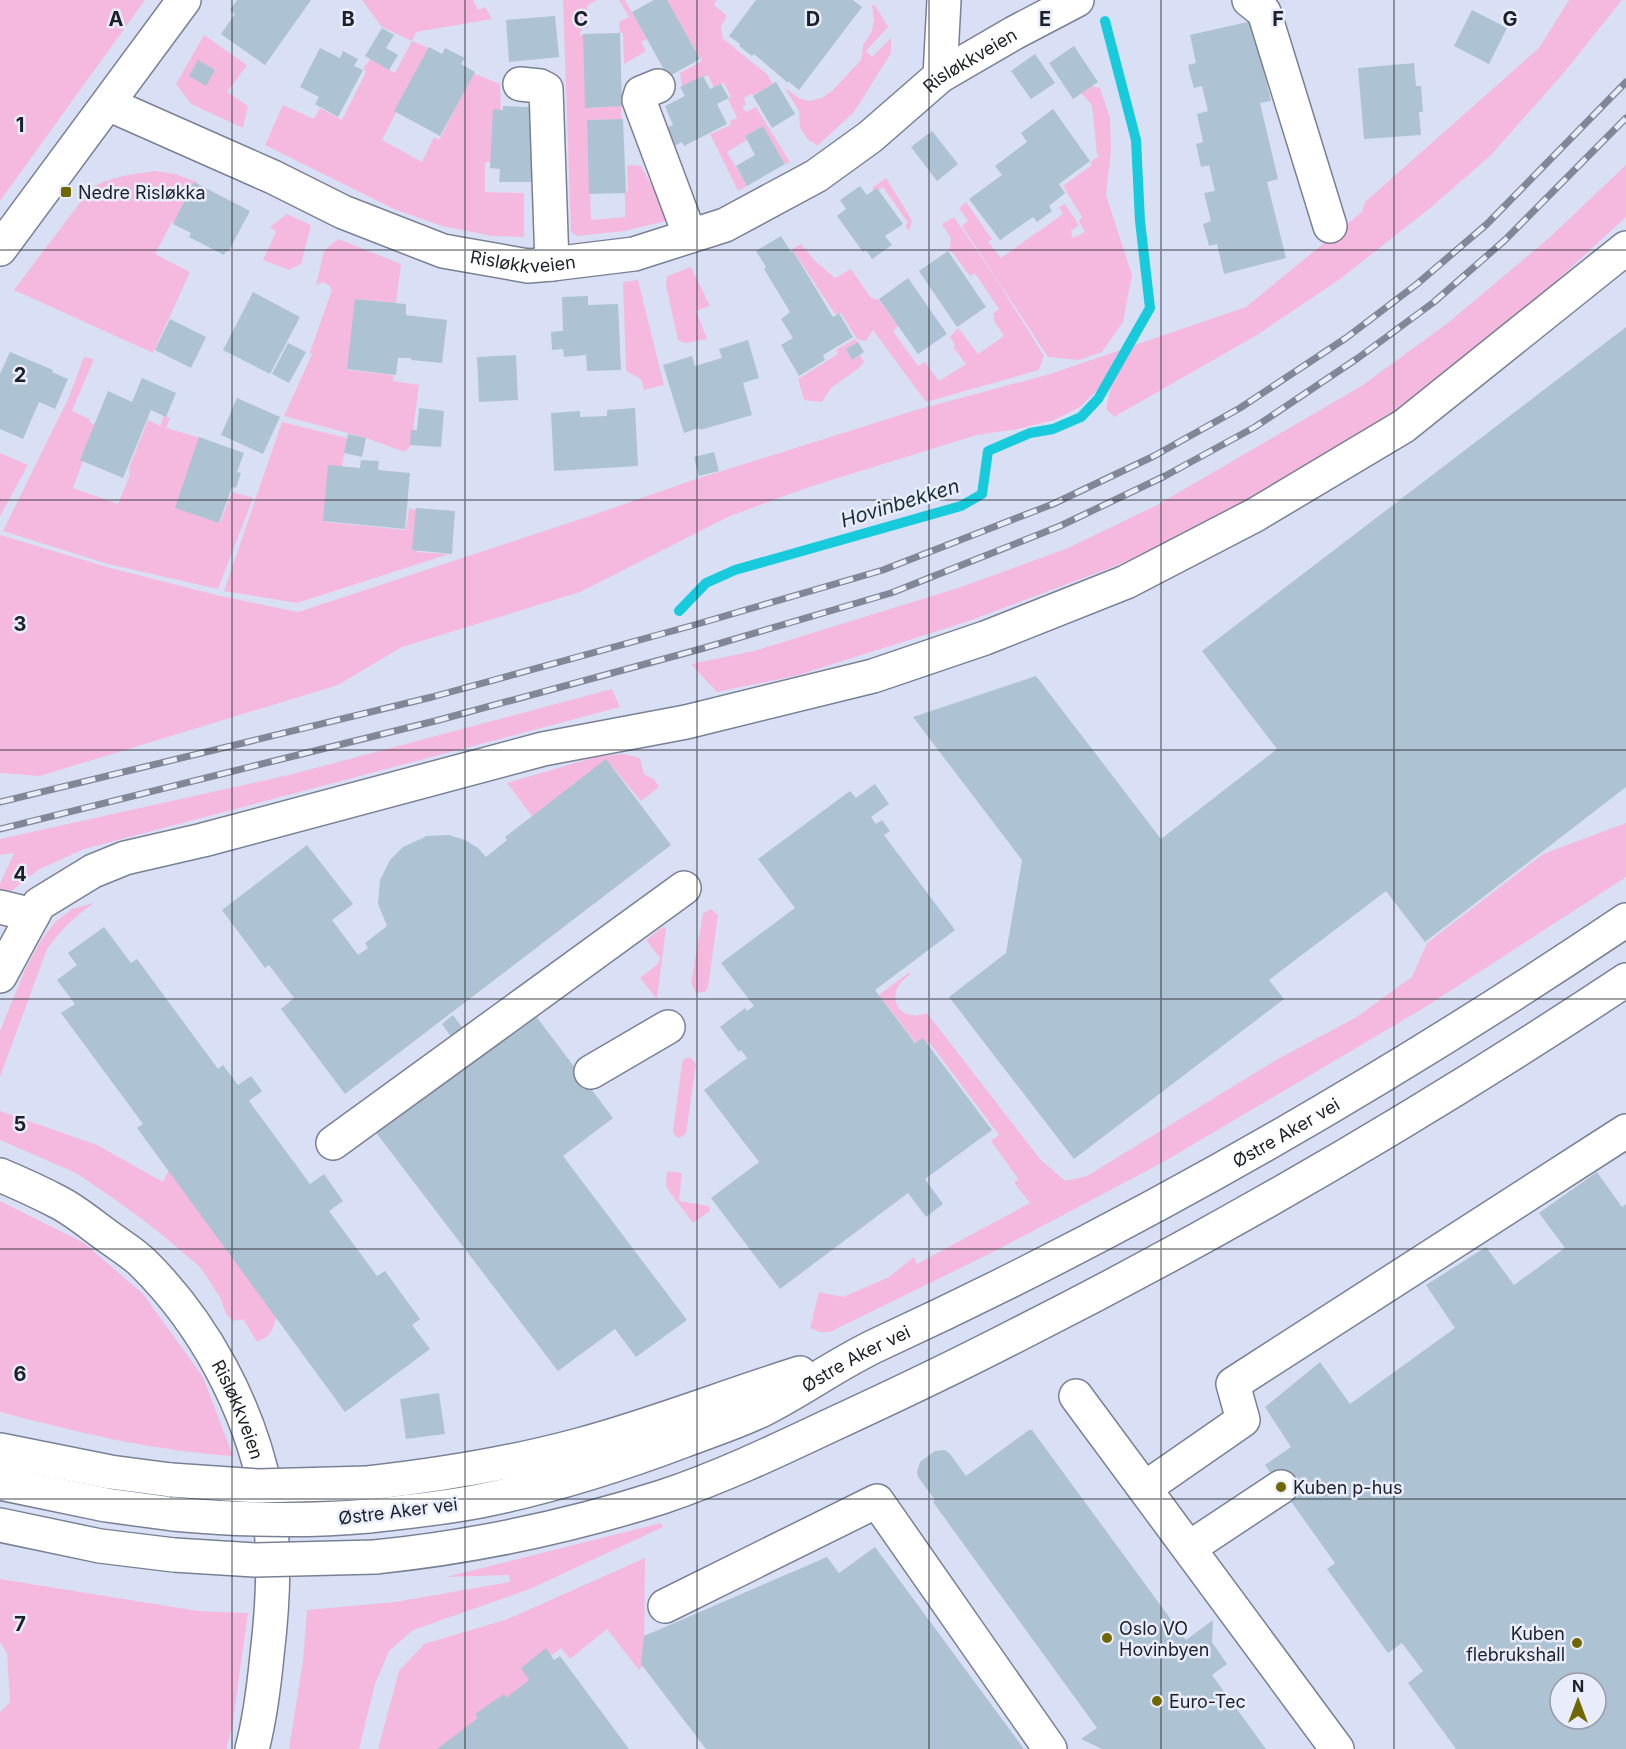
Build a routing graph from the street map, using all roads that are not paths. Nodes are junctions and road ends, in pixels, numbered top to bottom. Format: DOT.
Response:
graph roads {
  1 [pos="184,0"];
  2 [pos="944,0"];
  3 [pos="1077,0"];
  4 [pos="1250,0"];
  5 [pos="940,76"];
  6 [pos="520,84"];
  7 [pos="658,86"];
  8 [pos="108,104"];
  9 [pos="1330,225"];
  10 [pos="690,236"];
  11 [pos="1626,248"];
  12 [pos="0,249"];
  13 [pos="552,264"];
  14 [pos="684,888"];
  15 [pos="0,907"];
  16 [pos="33,915"];
  17 [pos="1626,920"];
  18 [pos="0,976"];
  19 [pos="1626,980"];
  20 [pos="668,1027"];
  21 [pos="591,1072"];
  22 [pos="1626,1131"];
  23 [pos="333,1143"];
  24 [pos="0,1175"];
  25 [pos="859,1354"];
  26 [pos="1076,1396"];
  27 [pos="0,1450"];
  28 [pos="0,1483"];
  29 [pos="1281,1487"];
  30 [pos="1145,1488"];
  31 [pos="0,1525"];
  32 [pos="1189,1548"];
  33 [pos="665,1606"];
  34 [pos="252,1749"];
  35 [pos="1050,1749"];
  36 [pos="1337,1749"];
  1 -- 8 [label="main road"];
  2 -- 5 [label="main road"];
  3 -- 5 [label="main road, Risløkkveien"];
  4 -- 9 [label="main road"];
  5 -- 10 [label="main road, Risløkkveien"];
  6 -- 13 [label="main road"];
  7 -- 10 [label="main road"];
  8 -- 12 [label="main road"];
  8 -- 13 [label="main road, Risløkkveien"];
  10 -- 13 [label="main road, Risløkkveien"];
  11 -- 16 [label="main road"];
  14 -- 23 [label="main road"];
  15 -- 16 [label="main road"];
  16 -- 18 [label="main road"];
  17 -- 25 [label="main road, Østre Aker vei"];
  19 -- 31 [label="main road, bridge"];
  20 -- 21 [label="main road"];
  22 -- 30 [label="main road"];
  24 -- 34 [label="main road, Risløkkveien"];
  25 -- 27 [label="main road, bridge"];
  25 -- 28 [label="main road, Østre Aker vei, bridge"];
  26 -- 30 [label="main road"];
  29 -- 32 [label="main road"];
  30 -- 32 [label="main road"];
  32 -- 36 [label="main road"];
  33 -- 35 [label="main road"];
}
